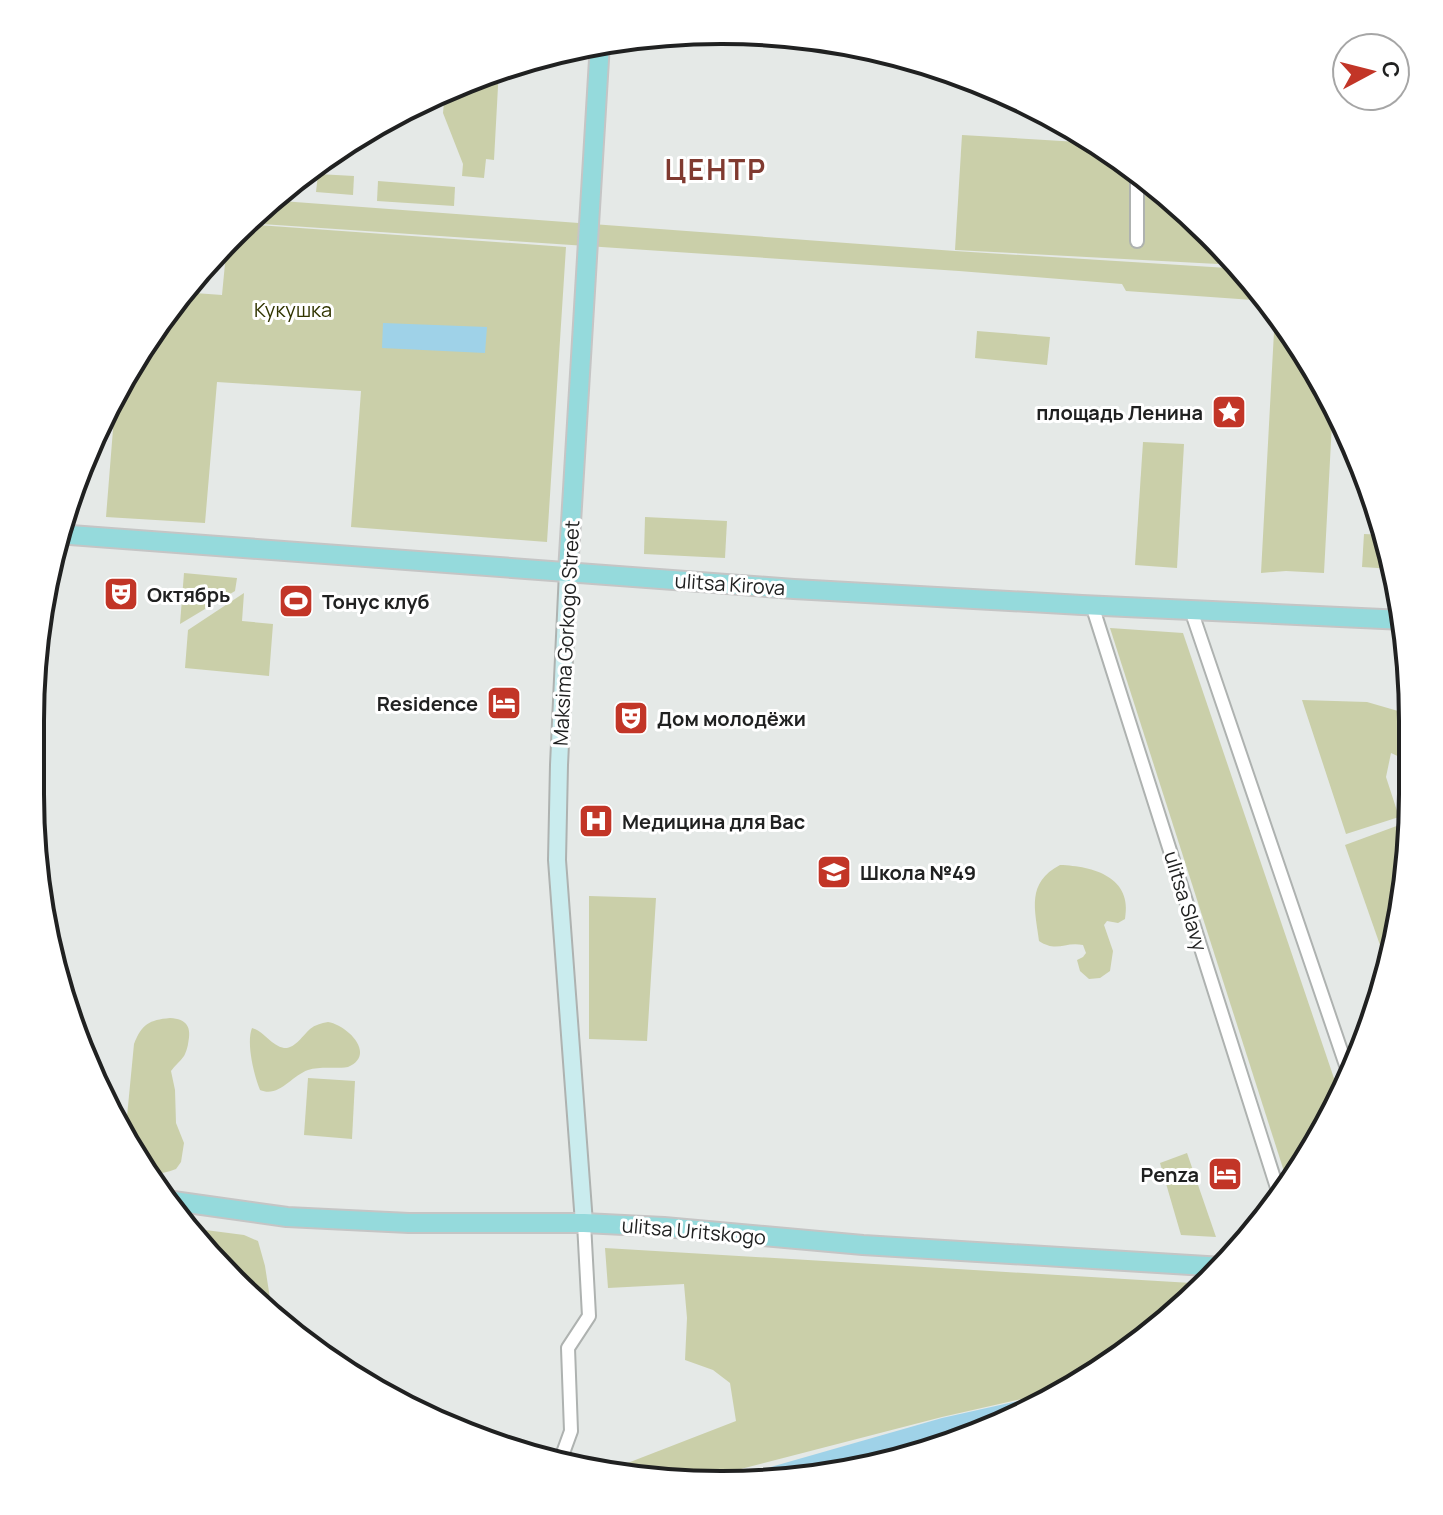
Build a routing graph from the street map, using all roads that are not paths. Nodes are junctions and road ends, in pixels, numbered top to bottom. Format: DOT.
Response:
graph roads {
  1 [pos="599,55"];
  2 [pos="1137,186"];
  3 [pos="1137,241"];
  4 [pos="70,535"];
  5 [pos="568,572"];
  6 [pos="1092,605"];
  7 [pos="1191,610"];
  8 [pos="1391,619"];
  9 [pos="1344,1060"];
  10 [pos="1276,1183"];
  11 [pos="181,1202"];
  12 [pos="584,1223"];
  13 [pos="1207,1266"];
  14 [pos="563,1452"];
  1 -- 5 [label="main road, Maksima Gorkogo Street"];
  2 -- 3 [label="street"];
  4 -- 5 [label="main road, ulitsa Kirova"];
  5 -- 6 [label="main road, ulitsa Kirova"];
  5 -- 12 [label="main road, Maksima Gorkogo Street"];
  6 -- 7 [label="main road, ulitsa Kirova"];
  6 -- 10 [label="street, ulitsa Slavy"];
  7 -- 8 [label="main road, ulitsa Kirova"];
  7 -- 9 [label="street"];
  11 -- 12 [label="main road, ulitsa Uritskogo"];
  12 -- 13 [label="main road, ulitsa Uritskogo"];
  12 -- 14 [label="street"];
}
